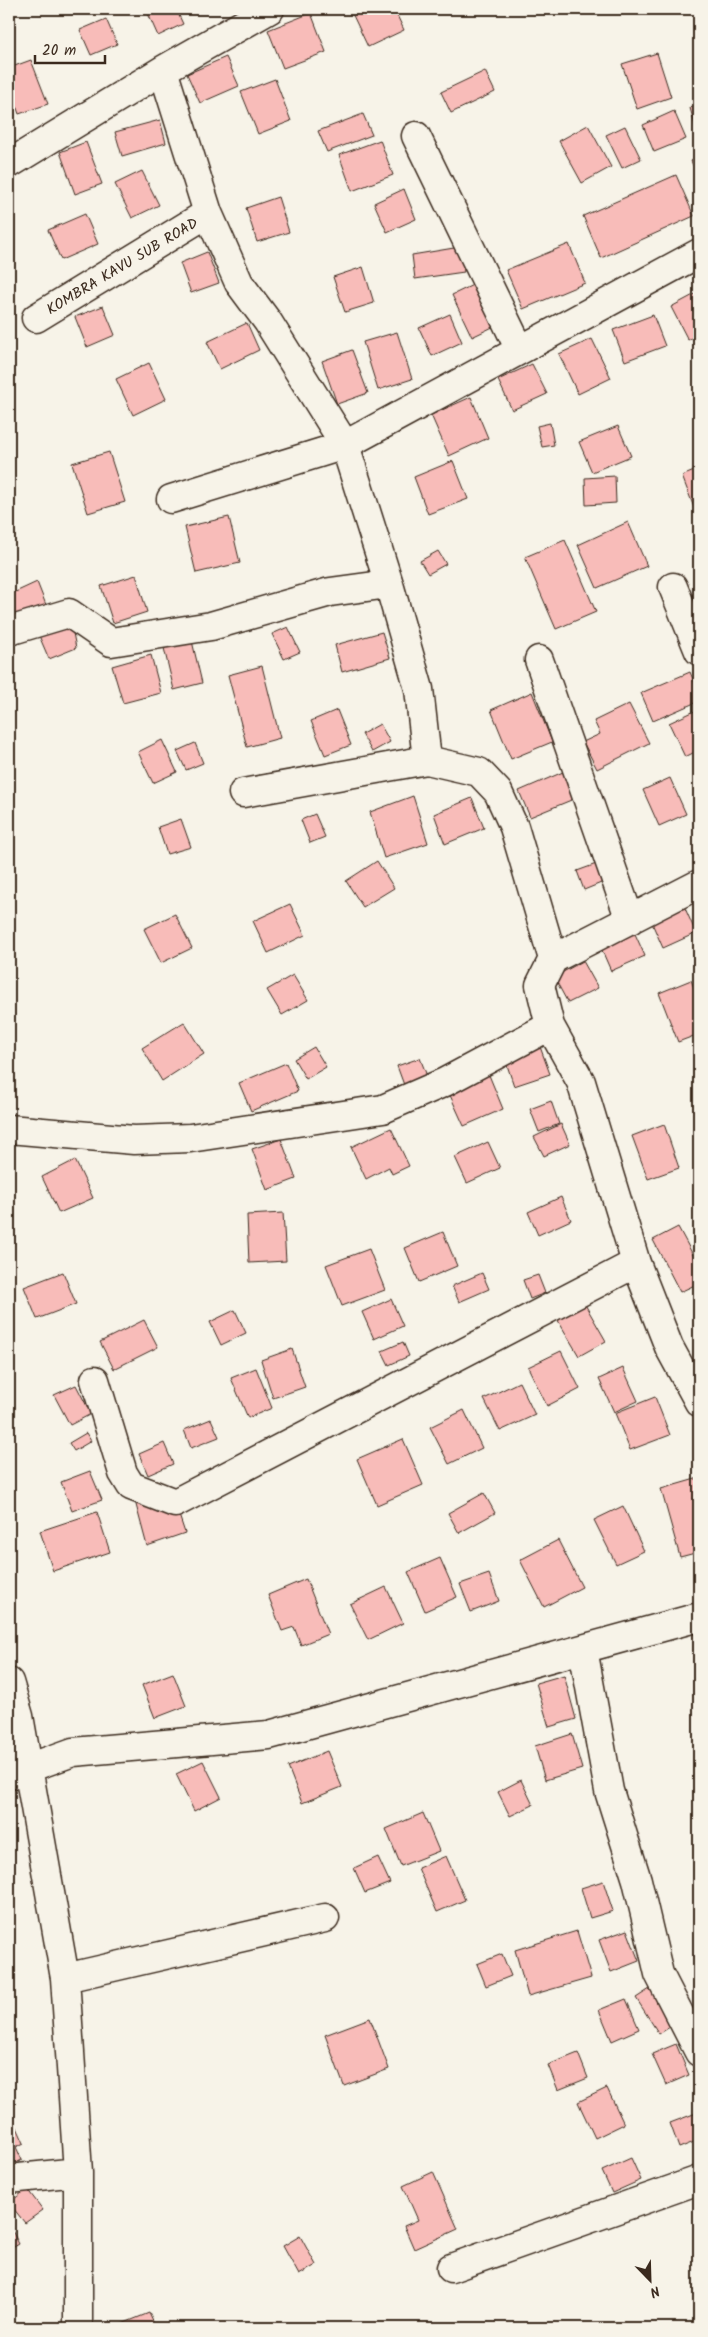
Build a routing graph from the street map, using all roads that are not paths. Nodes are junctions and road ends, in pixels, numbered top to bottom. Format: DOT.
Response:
graph roads {
  1 [pos="270,9"];
  2 [pos="163,70"];
  3 [pos="416,136"];
  4 [pos="9,164"];
  5 [pos="208,214"];
  6 [pos="699,253"];
  7 [pos="36,318"];
  8 [pos="520,350"];
  9 [pos="345,445"];
  10 [pos="171,499"];
  11 [pos="389,584"];
  12 [pos="673,587"];
  13 [pos="9,631"];
  14 [pos="699,651"];
  15 [pos="539,660"];
  16 [pos="427,760"];
  17 [pos="243,793"];
  18 [pos="699,884"];
  19 [pos="630,920"];
  20 [pos="553,959"];
  21 [pos="550,1026"];
  22 [pos="9,1129"];
  23 [pos="636,1262"];
  24 [pos="95,1380"];
  25 [pos="699,1402"];
  26 [pos="699,1617"];
  27 [pos="583,1649"];
  28 [pos="9,1682"];
  29 [pos="18,1772"];
  30 [pos="325,1918"];
  31 [pos="64,1978"];
  32 [pos="699,2052"];
  33 [pos="78,2172"];
  34 [pos="9,2178"];
  35 [pos="699,2180"];
  36 [pos="451,2268"];
  37 [pos="78,2328"];
  1 -- 2 [label="street"];
  2 -- 4 [label="street"];
  2 -- 5 [label="street"];
  3 -- 8 [label="street"];
  5 -- 7 [label="street, KOMBRA KAVU SUB ROAD"];
  5 -- 9 [label="street"];
  6 -- 8 [label="street"];
  8 -- 9 [label="street"];
  9 -- 10 [label="street"];
  9 -- 11 [label="street"];
  11 -- 13 [label="street"];
  11 -- 16 [label="street"];
  12 -- 14 [label="street"];
  15 -- 19 [label="street"];
  16 -- 17 [label="street"];
  16 -- 20 [label="street"];
  18 -- 19 [label="street"];
  19 -- 20 [label="street"];
  20 -- 21 [label="street"];
  21 -- 22 [label="street"];
  21 -- 23 [label="street"];
  23 -- 24 [label="street"];
  23 -- 25 [label="street"];
  26 -- 27 [label="street"];
  27 -- 29 [label="street"];
  27 -- 32 [label="street"];
  28 -- 29 [label="street"];
  29 -- 31 [label="street"];
  30 -- 31 [label="street"];
  31 -- 33 [label="street"];
  33 -- 34 [label="street"];
  33 -- 37 [label="street"];
  35 -- 36 [label="street"];
}
